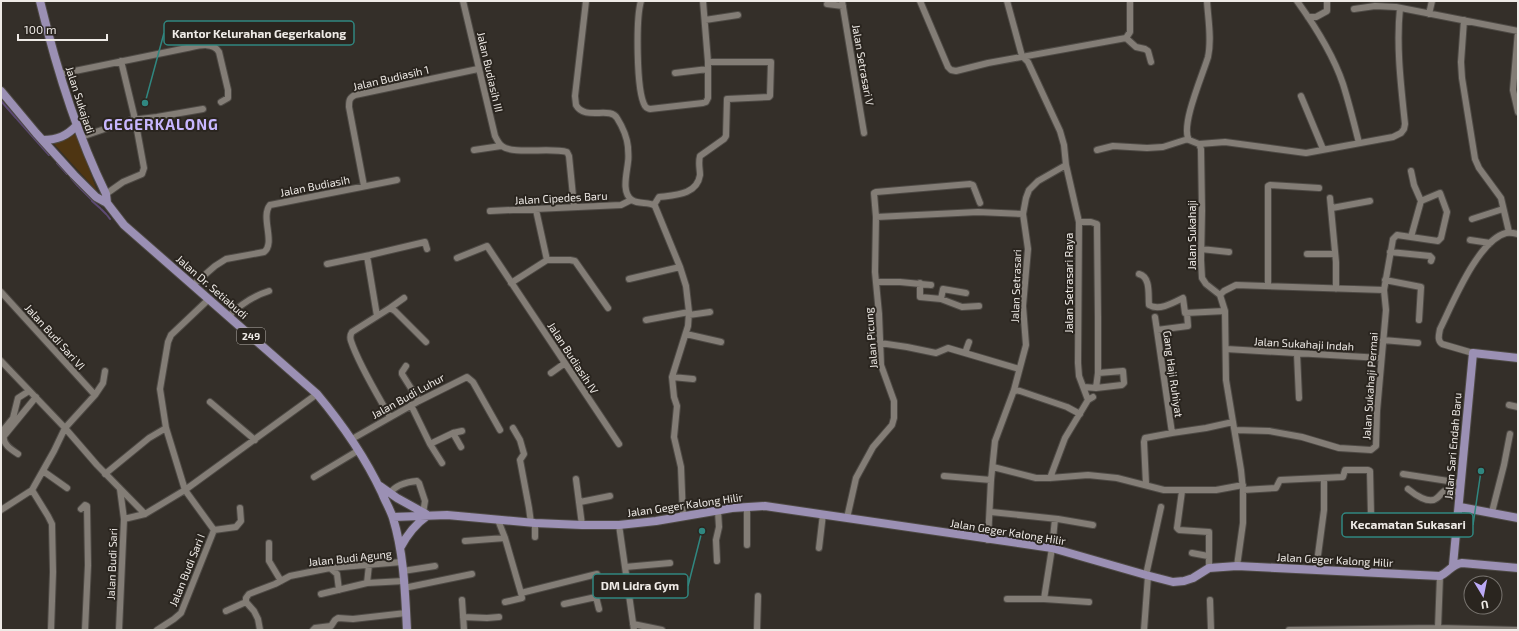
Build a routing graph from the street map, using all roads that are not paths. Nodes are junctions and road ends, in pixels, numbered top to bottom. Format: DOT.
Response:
graph roads {
  1 [pos="40,1"];
  2 [pos="463,1"];
  3 [pos="586,1"];
  4 [pos="641,1"];
  5 [pos="703,1"];
  6 [pos="920,1"];
  7 [pos="1007,1"];
  8 [pos="1010,1"];
  9 [pos="1130,1"];
  10 [pos="1207,1"];
  11 [pos="1297,1"];
  12 [pos="1327,1"];
  13 [pos="1432,1"];
  14 [pos="827,4"];
  15 [pos="843,4"];
  16 [pos="1400,8"];
  17 [pos="1354,9"];
  18 [pos="1429,14"];
  19 [pos="738,15"];
  20 [pos="1308,17"];
  21 [pos="705,20"];
  22 [pos="1464,20"];
  23 [pos="1518,31"];
  24 [pos="1126,38"];
  25 [pos="1022,56"];
  26 [pos="121,61"];
  27 [pos="708,62"];
  28 [pos="1151,62"];
  29 [pos="478,69"];
  30 [pos="708,69"];
  31 [pos="675,73"];
  32 [pos="60,74"];
  33 [pos="1516,83"];
  34 [pos="1,92"];
  35 [pos="1301,96"];
  36 [pos="221,102"];
  37 [pos="203,109"];
  38 [pos="1518,112"];
  39 [pos="135,119"];
  40 [pos="76,125"];
  41 [pos="864,133"];
  42 [pos="80,137"];
  43 [pos="43,140"];
  44 [pos="1188,140"];
  45 [pos="1359,143"];
  46 [pos="1199,144"];
  47 [pos="501,146"];
  48 [pos="1323,149"];
  49 [pos="474,150"];
  50 [pos="1097,150"];
  51 [pos="1066,165"];
  52 [pos="1411,171"];
  53 [pos="98,178"];
  54 [pos="398,180"];
  55 [pos="364,186"];
  56 [pos="87,188"];
  57 [pos="1319,188"];
  58 [pos="106,194"];
  59 [pos="1330,198"];
  60 [pos="631,200"];
  61 [pos="1370,201"];
  62 [pos="1421,201"];
  63 [pos="107,203"];
  64 [pos="980,203"];
  65 [pos="654,205"];
  66 [pos="574,206"];
  67 [pos="1332,208"];
  68 [pos="1503,209"];
  69 [pos="536,210"];
  70 [pos="490,211"];
  71 [pos="1023,214"];
  72 [pos="876,217"];
  73 [pos="1472,219"];
  74 [pos="1079,222"];
  75 [pos="1509,232"];
  76 [pos="1518,234"];
  77 [pos="1411,237"];
  78 [pos="1470,240"];
  79 [pos="1490,243"];
  80 [pos="427,249"];
  81 [pos="1201,249"];
  82 [pos="1229,252"];
  83 [pos="1390,252"];
  84 [pos="1307,254"];
  85 [pos="1335,254"];
  86 [pos="367,256"];
  87 [pos="457,258"];
  88 [pos="547,260"];
  89 [pos="1431,261"];
  90 [pos="327,264"];
  91 [pos="680,267"];
  92 [pos="1139,274"];
  93 [pos="629,278"];
  94 [pos="1385,280"];
  95 [pos="511,282"];
  96 [pos="876,282"];
  97 [pos="920,283"];
  98 [pos="193,285"];
  99 [pos="931,285"];
  100 [pos="1268,286"];
  101 [pos="1336,288"];
  102 [pos="1384,290"];
  103 [pos="269,291"];
  104 [pos="1,292"];
  105 [pos="966,293"];
  106 [pos="1220,294"];
  107 [pos="404,298"];
  108 [pos="209,299"];
  109 [pos="941,300"];
  110 [pos="979,306"];
  111 [pos="390,308"];
  112 [pos="608,308"];
  113 [pos="1225,311"];
  114 [pos="710,312"];
  115 [pos="689,313"];
  116 [pos="1186,313"];
  117 [pos="229,316"];
  118 [pos="377,316"];
  119 [pos="1155,317"];
  120 [pos="646,320"];
  121 [pos="1419,320"];
  122 [pos="1157,330"];
  123 [pos="686,334"];
  124 [pos="1383,339"];
  125 [pos="1409,340"];
  126 [pos="426,342"];
  127 [pos="721,342"];
  128 [pos="969,342"];
  129 [pos="880,343"];
  130 [pos="1418,344"];
  131 [pos="1226,349"];
  132 [pos="965,353"];
  133 [pos="1473,353"];
  134 [pos="1297,354"];
  135 [pos="1381,358"];
  136 [pos="1518,358"];
  137 [pos="1,361"];
  138 [pos="565,363"];
  139 [pos="406,366"];
  140 [pos="1019,369"];
  141 [pos="105,371"];
  142 [pos="551,373"];
  143 [pos="1098,373"];
  144 [pos="672,377"];
  145 [pos="693,379"];
  146 [pos="1084,387"];
  147 [pos="1096,388"];
  148 [pos="1014,390"];
  149 [pos="29,391"];
  150 [pos="316,394"];
  151 [pos="95,395"];
  152 [pos="36,397"];
  153 [pos="1299,398"];
  154 [pos="419,401"];
  155 [pos="210,402"];
  156 [pos="411,405"];
  157 [pos="1508,405"];
  158 [pos="1518,407"];
  159 [pos="1080,414"];
  160 [pos="390,417"];
  161 [pos="1233,422"];
  162 [pos="65,428"];
  163 [pos="166,428"];
  164 [pos="513,428"];
  165 [pos="500,430"];
  166 [pos="1235,430"];
  167 [pos="462,431"];
  168 [pos="1,433"];
  169 [pos="453,433"];
  170 [pos="1172,433"];
  171 [pos="1510,434"];
  172 [pos="352,439"];
  173 [pos="255,440"];
  174 [pos="430,444"];
  175 [pos="618,444"];
  176 [pos="461,447"];
  177 [pos="359,450"];
  178 [pos="18,454"];
  179 [pos="442,463"];
  180 [pos="993,467"];
  181 [pos="43,471"];
  182 [pos="105,474"];
  183 [pos="1403,474"];
  184 [pos="944,476"];
  185 [pos="314,477"];
  186 [pos="576,478"];
  187 [pos="1050,478"];
  188 [pos="1324,479"];
  189 [pos="991,480"];
  190 [pos="1461,483"];
  191 [pos="378,484"];
  192 [pos="1146,484"];
  193 [pos="67,488"];
  194 [pos="1243,488"];
  195 [pos="120,489"];
  196 [pos="1408,489"];
  197 [pos="32,490"];
  198 [pos="185,490"];
  199 [pos="1182,491"];
  200 [pos="1460,493"];
  201 [pos="390,494"];
  202 [pos="610,496"];
  203 [pos="580,502"];
  204 [pos="747,507"];
  205 [pos="1161,507"];
  206 [pos="1460,507"];
  207 [pos="240,508"];
  208 [pos="81,509"];
  209 [pos="1,510"];
  210 [pos="718,511"];
  211 [pos="991,512"];
  212 [pos="1492,512"];
  213 [pos="145,514"];
  214 [pos="425,514"];
  215 [pos="823,514"];
  216 [pos="1371,514"];
  217 [pos="683,516"];
  218 [pos="393,517"];
  219 [pos="847,518"];
  220 [pos="1518,518"];
  221 [pos="124,519"];
  222 [pos="1055,519"];
  223 [pos="498,520"];
  224 [pos="533,523"];
  225 [pos="582,525"];
  226 [pos="619,525"];
  227 [pos="1092,525"];
  228 [pos="214,530"];
  229 [pos="535,537"];
  230 [pos="505,538"];
  231 [pos="988,540"];
  232 [pos="464,541"];
  233 [pos="269,542"];
  234 [pos="746,545"];
  235 [pos="400,548"];
  236 [pos="819,548"];
  237 [pos="1052,548"];
  238 [pos="1192,552"];
  239 [pos="1208,556"];
  240 [pos="717,561"];
  241 [pos="402,562"];
  242 [pos="670,563"];
  243 [pos="1458,564"];
  244 [pos="369,565"];
  245 [pos="435,566"];
  246 [pos="1237,566"];
  247 [pos="625,567"];
  248 [pos="330,568"];
  249 [pos="1209,568"];
  250 [pos="1518,568"];
  251 [pos="1316,570"];
  252 [pos="403,571"];
  253 [pos="472,574"];
  254 [pos="597,574"];
  255 [pos="1146,575"];
  256 [pos="1440,576"];
  257 [pos="281,581"];
  258 [pos="367,584"];
  259 [pos="404,584"];
  260 [pos="628,587"];
  261 [pos="340,590"];
  262 [pos="521,593"];
  263 [pos="321,594"];
  264 [pos="758,596"];
  265 [pos="596,597"];
  266 [pos="1044,599"];
  267 [pos="462,600"];
  268 [pos="1007,600"];
  269 [pos="1210,600"];
  270 [pos="246,602"];
  271 [pos="505,602"];
  272 [pos="1089,602"];
  273 [pos="564,604"];
  274 [pos="599,609"];
  275 [pos="226,611"];
  276 [pos="406,614"];
  277 [pos="463,617"];
  278 [pos="499,617"];
  279 [pos="634,627"];
  280 [pos="1438,628"];
  281 [pos="1426,629"];
  282 [pos="51,630"];
  283 [pos="85,630"];
  284 [pos="119,630"];
  285 [pos="157,630"];
  286 [pos="260,630"];
  287 [pos="313,630"];
  288 [pos="407,630"];
  289 [pos="464,630"];
  290 [pos="662,630"];
  291 [pos="757,630"];
  292 [pos="1144,630"];
  293 [pos="1210,630"];
  294 [pos="1289,630"];
  295 [pos="1517,630"];
  1 -- 32 [label="main road, Jalan Sukajadi"];
  2 -- 29 [label="street, Jalan Budiasih III"];
  3 -- 60 [label="street"];
  4 -- 30 [label="street"];
  5 -- 21 [label="street"];
  6 -- 25 [label="street"];
  7 -- 8 [label="street"];
  7 -- 25 [label="street"];
  9 -- 24 [label="street"];
  10 -- 44 [label="street"];
  11 -- 20 [label="street"];
  12 -- 20 [label="street"];
  13 -- 18 [label="street"];
  14 -- 15 [label="street"];
  15 -- 41 [label="street, Jalan Setrasari V"];
  16 -- 17 [label="street"];
  16 -- 18 [label="street"];
  16 -- 45 [label="street"];
  18 -- 22 [label="street"];
  19 -- 21 [label="street"];
  20 -- 45 [label="street"];
  21 -- 27 [label="street"];
  22 -- 23 [label="street"];
  22 -- 68 [label="street"];
  23 -- 33 [label="street"];
  24 -- 25 [label="street"];
  24 -- 28 [label="street"];
  25 -- 51 [label="street"];
  26 -- 32 [label="street"];
  26 -- 36 [label="street"];
  26 -- 39 [label="street"];
  27 -- 30 [label="street"];
  27 -- 65 [label="street"];
  29 -- 47 [label="street, Jalan Budiasih III"];
  29 -- 55 [label="street, Jalan Budiasih 1"];
  30 -- 31 [label="street"];
  32 -- 40 [label="main road, Jalan Sukajadi"];
  33 -- 38 [label="street"];
  34 -- 43 [label="main road, Jalan Dr. Setiabudi / 249"];
  35 -- 48 [label="street"];
  37 -- 39 [label="street"];
  39 -- 42 [label="street"];
  39 -- 58 [label="street"];
  40 -- 42 [label="main road, Jalan Sukajadi"];
  40 -- 43 [label="main road"];
  42 -- 53 [label="main road, Jalan Sukajadi"];
  43 -- 56 [label="main road, Jalan Dr. Setiabudi / 249"];
  44 -- 46 [label="street"];
  44 -- 50 [label="street"];
  45 -- 48 [label="street"];
  46 -- 48 [label="street"];
  46 -- 81 [label="street, Jalan Sukahaji"];
  47 -- 49 [label="street"];
  47 -- 66 [label="street"];
  51 -- 71 [label="street, Jalan Setrasari"];
  51 -- 74 [label="street, Jalan Setrasari Raya"];
  52 -- 62 [label="street"];
  53 -- 56 [label="main road"];
  53 -- 58 [label="main road, Jalan Sukajadi"];
  54 -- 55 [label="street, Jalan Budiasih"];
  55 -- 98 [label="street, Jalan Budiasih"];
  56 -- 63 [label="main road, Jalan Dr. Setiabudi / 249"];
  57 -- 100 [label="street"];
  58 -- 63 [label="main road, Jalan Sukajadi"];
  59 -- 67 [label="street"];
  60 -- 65 [label="street"];
  60 -- 66 [label="street, Jalan Cipedes Baru"];
  61 -- 67 [label="street"];
  62 -- 77 [label="street"];
  62 -- 77 [label="street"];
  63 -- 98 [label="main road, Jalan Dr. Setiabudi / 249"];
  64 -- 72 [label="street, Jalan Picung"];
  65 -- 91 [label="street"];
  66 -- 69 [label="street, Jalan Cipedes Baru"];
  67 -- 85 [label="street"];
  68 -- 73 [label="street"];
  68 -- 75 [label="street"];
  69 -- 70 [label="street, Jalan Cipedes Baru"];
  69 -- 88 [label="street"];
  71 -- 72 [label="street"];
  71 -- 140 [label="street, Jalan Setrasari"];
  72 -- 96 [label="street, Jalan Picung"];
  74 -- 143 [label="street"];
  74 -- 146 [label="street, Jalan Setrasari Raya"];
  75 -- 76 [label="street"];
  75 -- 79 [label="street"];
  77 -- 83 [label="street, Jalan Sukahaji Permai"];
  78 -- 79 [label="street"];
  79 -- 133 [label="street"];
  80 -- 86 [label="street"];
  81 -- 82 [label="street"];
  81 -- 106 [label="street, Jalan Sukahaji"];
  83 -- 89 [label="street"];
  83 -- 94 [label="street, Jalan Sukahaji Permai"];
  84 -- 85 [label="street"];
  85 -- 101 [label="street"];
  86 -- 90 [label="street"];
  86 -- 118 [label="street"];
  87 -- 95 [label="street, Jalan Budiasih IV"];
  88 -- 95 [label="street"];
  88 -- 112 [label="street"];
  91 -- 93 [label="street"];
  91 -- 115 [label="street"];
  92 -- 116 [label="street"];
  94 -- 102 [label="street, Jalan Sukahaji Permai"];
  94 -- 121 [label="street"];
  95 -- 138 [label="street, Jalan Budiasih IV"];
  96 -- 97 [label="street"];
  96 -- 129 [label="street, Jalan Picung"];
  97 -- 99 [label="street"];
  97 -- 109 [label="street"];
  98 -- 108 [label="main road, Jalan Dr. Setiabudi / 249"];
  100 -- 101 [label="street"];
  100 -- 106 [label="street"];
  101 -- 102 [label="street"];
  102 -- 124 [label="street, Jalan Sukahaji Permai"];
  103 -- 117 [label="street"];
  104 -- 151 [label="street, Jalan Budi Sari VI"];
  105 -- 109 [label="street"];
  106 -- 113 [label="street"];
  107 -- 111 [label="street"];
  108 -- 117 [label="main road, Jalan Dr. Setiabudi / 249"];
  108 -- 163 [label="street, Jalan Budi Sari I"];
  109 -- 110 [label="street"];
  111 -- 118 [label="street"];
  111 -- 126 [label="street"];
  113 -- 116 [label="street"];
  113 -- 131 [label="street"];
  114 -- 115 [label="street"];
  115 -- 120 [label="street"];
  115 -- 123 [label="street"];
  116 -- 122 [label="street"];
  117 -- 150 [label="main road, Jalan Dr. Setiabudi / 249"];
  118 -- 160 [label="street"];
  119 -- 122 [label="street, Gang Haji Ruhiyat"];
  122 -- 170 [label="street, Gang Haji Ruhiyat"];
  123 -- 127 [label="street"];
  123 -- 144 [label="street"];
  124 -- 125 [label="street"];
  124 -- 130 [label="street"];
  124 -- 135 [label="street, Jalan Sukahaji Permai"];
  128 -- 132 [label="street"];
  129 -- 132 [label="street"];
  129 -- 219 [label="street, Jalan Picung"];
  131 -- 134 [label="street, Jalan Sukahaji Indah"];
  131 -- 161 [label="street"];
  132 -- 140 [label="street"];
  133 -- 136 [label="main road"];
  133 -- 190 [label="main road, Jalan Sari Endah Baru"];
  134 -- 135 [label="street, Jalan Sukahaji Indah"];
  134 -- 153 [label="street"];
  135 -- 166 [label="street, Jalan Sukahaji Permai"];
  137 -- 149 [label="street"];
  138 -- 142 [label="street"];
  138 -- 175 [label="street, Jalan Budiasih IV"];
  139 -- 154 [label="street"];
  140 -- 148 [label="street, Jalan Setrasari"];
  141 -- 151 [label="street"];
  143 -- 147 [label="street"];
  143 -- 147 [label="street"];
  144 -- 145 [label="street"];
  144 -- 217 [label="street"];
  146 -- 147 [label="street"];
  146 -- 159 [label="street, Jalan Setrasari Raya"];
  148 -- 159 [label="street"];
  148 -- 180 [label="street, Jalan Setrasari"];
  149 -- 152 [label="street"];
  149 -- 168 [label="street"];
  150 -- 172 [label="main road, Jalan Dr. Setiabudi / 249"];
  150 -- 173 [label="street, Jalan Budi Sari"];
  151 -- 162 [label="street"];
  152 -- 162 [label="street"];
  152 -- 178 [label="street"];
  154 -- 156 [label="street, Jalan Budi Luhur"];
  154 -- 165 [label="street, Jalan Budi Luhur"];
  155 -- 173 [label="street"];
  156 -- 160 [label="street, Jalan Budi Luhur"];
  156 -- 174 [label="street"];
  157 -- 158 [label="street"];
  159 -- 187 [label="street, Jalan Setrasari Raya"];
  160 -- 172 [label="street, Jalan Budi Luhur"];
  161 -- 166 [label="street"];
  161 -- 170 [label="street"];
  162 -- 181 [label="street"];
  162 -- 182 [label="street"];
  163 -- 182 [label="street"];
  163 -- 198 [label="street, Jalan Budi Sari I"];
  164 -- 224 [label="street"];
  166 -- 194 [label="street"];
  167 -- 169 [label="street"];
  169 -- 174 [label="street"];
  169 -- 176 [label="street"];
  170 -- 192 [label="street"];
  171 -- 212 [label="street"];
  172 -- 177 [label="main road, Jalan Dr. Setiabudi / 249"];
  173 -- 198 [label="street, Jalan Budi Sari"];
  174 -- 179 [label="street"];
  177 -- 185 [label="street"];
  177 -- 191 [label="main road, Jalan Dr. Setiabudi / 249"];
  180 -- 187 [label="street"];
  180 -- 189 [label="street, Jalan Setrasari"];
  181 -- 193 [label="street"];
  181 -- 197 [label="street"];
  182 -- 195 [label="street"];
  183 -- 190 [label="street"];
  184 -- 189 [label="street"];
  186 -- 203 [label="street"];
  187 -- 192 [label="street"];
  188 -- 251 [label="street"];
  189 -- 211 [label="street, Jalan Setrasari"];
  190 -- 200 [label="main road, Jalan Sari Endah Baru"];
  191 -- 201 [label="main road"];
  191 -- 218 [label="main road, Jalan Dr. Setiabudi / 249"];
  192 -- 199 [label="street"];
  194 -- 199 [label="street"];
  194 -- 216 [label="street"];
  194 -- 246 [label="street"];
  195 -- 213 [label="street"];
  195 -- 221 [label="street"];
  196 -- 200 [label="street"];
  197 -- 209 [label="street"];
  197 -- 282 [label="street"];
  198 -- 213 [label="street, Jalan Budi Sari"];
  198 -- 228 [label="street, Jalan Budi Sari I"];
  199 -- 239 [label="street"];
  200 -- 206 [label="main road, Jalan Sari Endah Baru"];
  201 -- 214 [label="main road"];
  201 -- 214 [label="street"];
  202 -- 203 [label="street"];
  203 -- 225 [label="street"];
  204 -- 210 [label="main road, Jalan Geger Kalong Hilir"];
  204 -- 215 [label="main road, Jalan Geger Kalong Hilir"];
  204 -- 234 [label="street"];
  205 -- 255 [label="street"];
  206 -- 212 [label="main road"];
  206 -- 243 [label="main road, Jalan Sari Endah Baru"];
  207 -- 228 [label="street"];
  208 -- 283 [label="street"];
  210 -- 217 [label="main road, Jalan Geger Kalong Hilir"];
  210 -- 240 [label="street"];
  211 -- 222 [label="street"];
  211 -- 231 [label="street, Jalan Setrasari"];
  212 -- 220 [label="main road"];
  213 -- 221 [label="street, Jalan Budi Sari"];
  214 -- 218 [label="main road, Jalan Geger Kalong Hilir"];
  214 -- 223 [label="main road, Jalan Geger Kalong Hilir"];
  214 -- 235 [label="main road"];
  215 -- 219 [label="main road, Jalan Geger Kalong Hilir"];
  215 -- 236 [label="street"];
  217 -- 226 [label="main road, Jalan Geger Kalong Hilir"];
  218 -- 235 [label="main road, Jalan Dr. Setiabudi / 249"];
  219 -- 231 [label="main road, Jalan Geger Kalong Hilir"];
  221 -- 284 [label="street, Jalan Budi Sari"];
  222 -- 227 [label="street"];
  222 -- 237 [label="street"];
  223 -- 224 [label="main road, Jalan Geger Kalong Hilir"];
  223 -- 230 [label="street"];
  224 -- 225 [label="main road, Jalan Geger Kalong Hilir"];
  224 -- 229 [label="street"];
  225 -- 226 [label="main road, Jalan Geger Kalong Hilir"];
  226 -- 247 [label="street"];
  228 -- 285 [label="street, Jalan Budi Sari I"];
  230 -- 232 [label="street"];
  230 -- 262 [label="street"];
  231 -- 237 [label="main road, Jalan Geger Kalong Hilir"];
  233 -- 257 [label="street"];
  235 -- 241 [label="main road, Jalan Dr. Setiabudi / 249"];
  237 -- 255 [label="main road, Jalan Geger Kalong Hilir"];
  237 -- 266 [label="street"];
  238 -- 239 [label="street"];
  239 -- 249 [label="street"];
  241 -- 244 [label="street, Jalan Budi Agung"];
  241 -- 252 [label="main road, Jalan Dr. Setiabudi / 249"];
  242 -- 247 [label="street"];
  243 -- 250 [label="main road"];
  243 -- 256 [label="main road"];
  244 -- 248 [label="street, Jalan Budi Agung"];
  244 -- 258 [label="street"];
  245 -- 252 [label="street"];
  246 -- 249 [label="main road, Jalan Geger Kalong Hilir"];
  246 -- 251 [label="main road, Jalan Geger Kalong Hilir"];
  247 -- 260 [label="street"];
  248 -- 257 [label="street, Jalan Budi Agung"];
  248 -- 261 [label="street"];
  249 -- 255 [label="main road, Jalan Geger Kalong Hilir"];
  251 -- 256 [label="main road, Jalan Geger Kalong Hilir"];
  252 -- 259 [label="main road, Jalan Dr. Setiabudi / 249"];
  253 -- 259 [label="street"];
  254 -- 262 [label="street"];
  255 -- 292 [label="street"];
  256 -- 280 [label="street"];
  257 -- 270 [label="street, Jalan Budi Agung"];
  258 -- 259 [label="street"];
  258 -- 261 [label="street"];
  259 -- 276 [label="main road, Jalan Dr. Setiabudi / 249"];
  260 -- 265 [label="street"];
  260 -- 279 [label="street"];
  261 -- 263 [label="street"];
  262 -- 271 [label="street"];
  264 -- 291 [label="street"];
  265 -- 273 [label="street"];
  265 -- 274 [label="street"];
  266 -- 268 [label="street"];
  266 -- 272 [label="street"];
  267 -- 277 [label="street"];
  269 -- 293 [label="street"];
  270 -- 275 [label="street, Jalan Budi Agung"];
  270 -- 286 [label="street"];
  276 -- 287 [label="street"];
  276 -- 288 [label="main road, Jalan Dr. Setiabudi / 249"];
  277 -- 278 [label="street"];
  277 -- 289 [label="street"];
  279 -- 290 [label="street"];
  280 -- 281 [label="street"];
  280 -- 295 [label="street"];
  281 -- 294 [label="street"];
}
